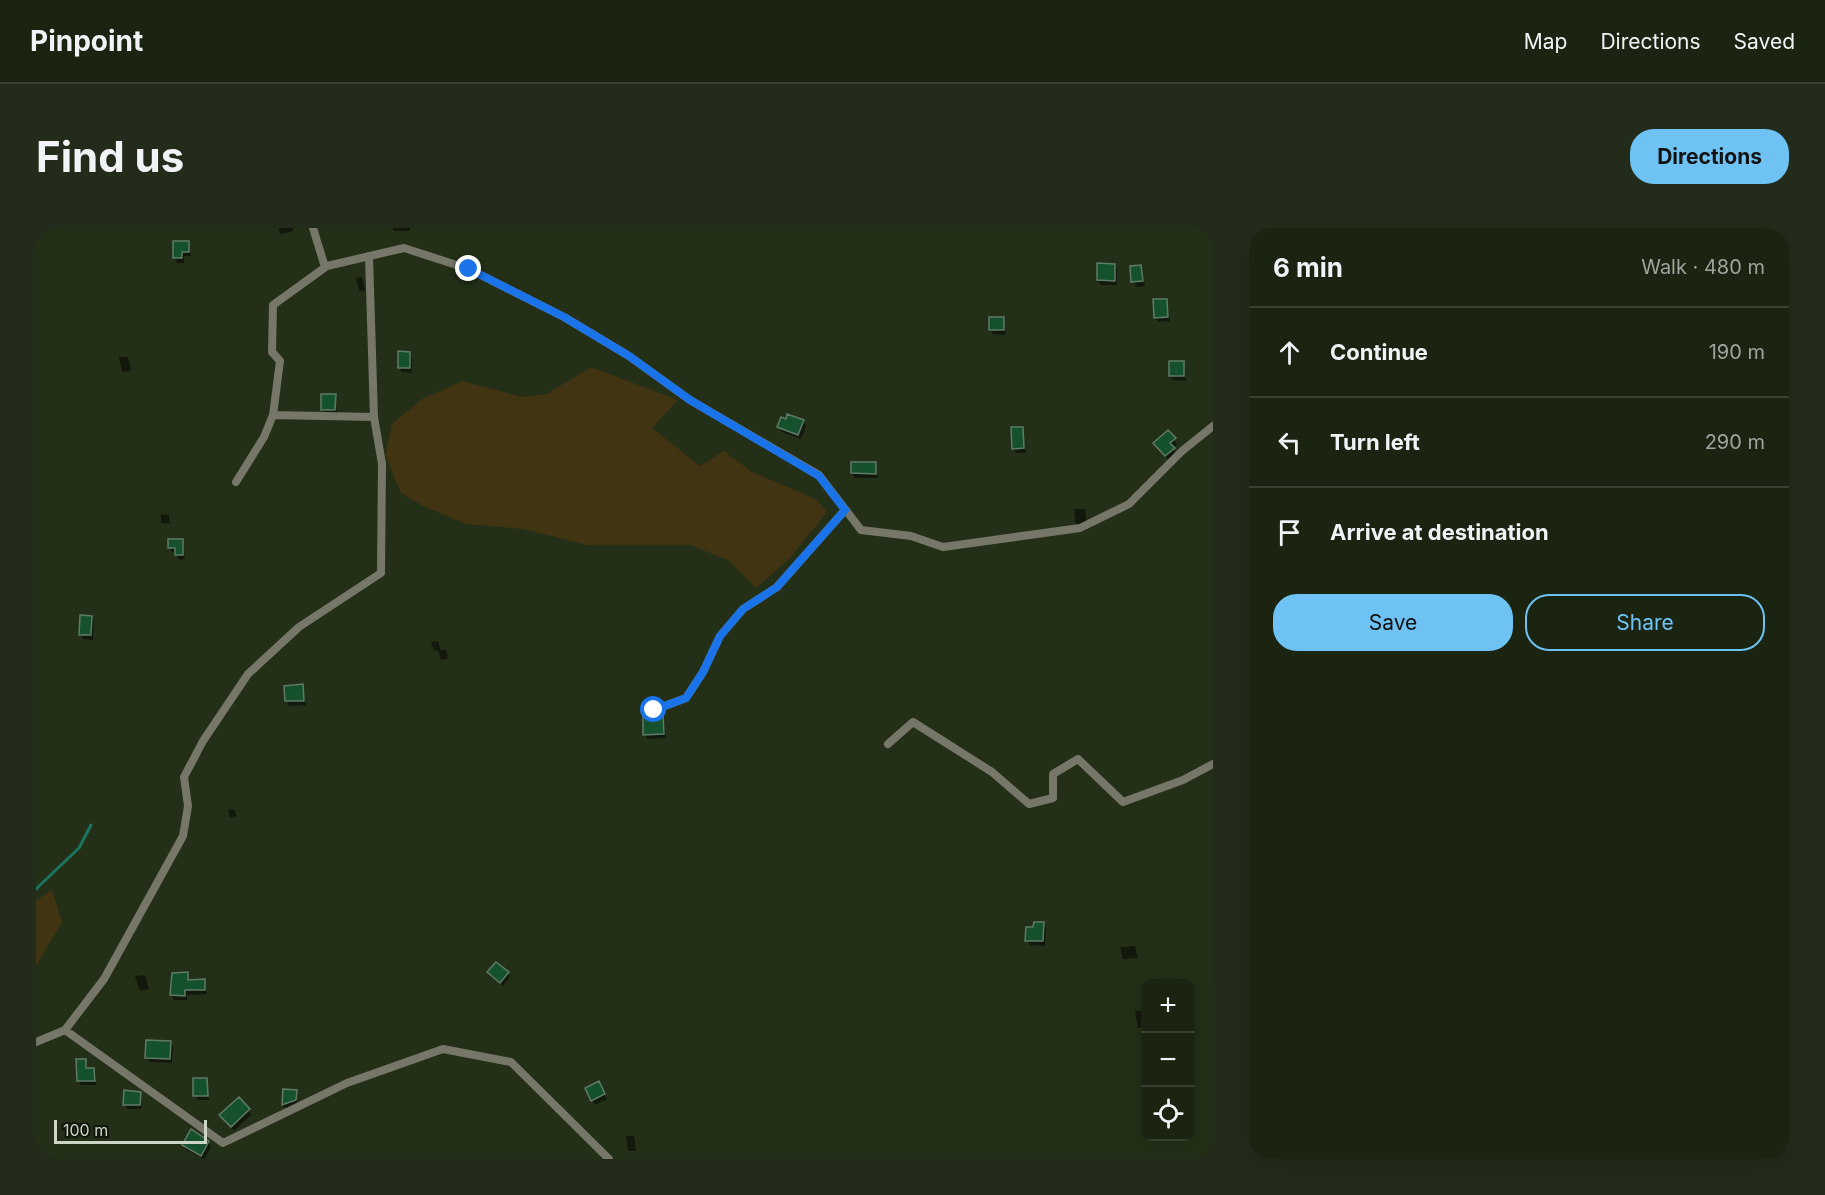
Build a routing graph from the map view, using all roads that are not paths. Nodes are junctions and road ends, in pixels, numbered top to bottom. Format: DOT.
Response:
graph roads {
  1 [pos="314,228"];
  2 [pos="369,256"];
  3 [pos="325,267"];
  4 [pos="273,415"];
  5 [pos="374,417"];
  6 [pos="1213,426"];
  7 [pos="236,482"];
  8 [pos="845,510"];
  9 [pos="654,710"];
  10 [pos="888,744"];
  11 [pos="1213,764"];
  12 [pos="65,1030"];
  13 [pos="36,1042"];
  14 [pos="609,1159"];
  1 -- 3 [label="street"];
  2 -- 3 [label="street"];
  2 -- 5 [label="street"];
  2 -- 8 [label="street"];
  3 -- 4 [label="street"];
  4 -- 5 [label="street"];
  4 -- 7 [label="street"];
  5 -- 12 [label="street"];
  6 -- 8 [label="street"];
  8 -- 9 [label="street"];
  10 -- 11 [label="street"];
  12 -- 13 [label="street"];
  12 -- 14 [label="street"];
}
